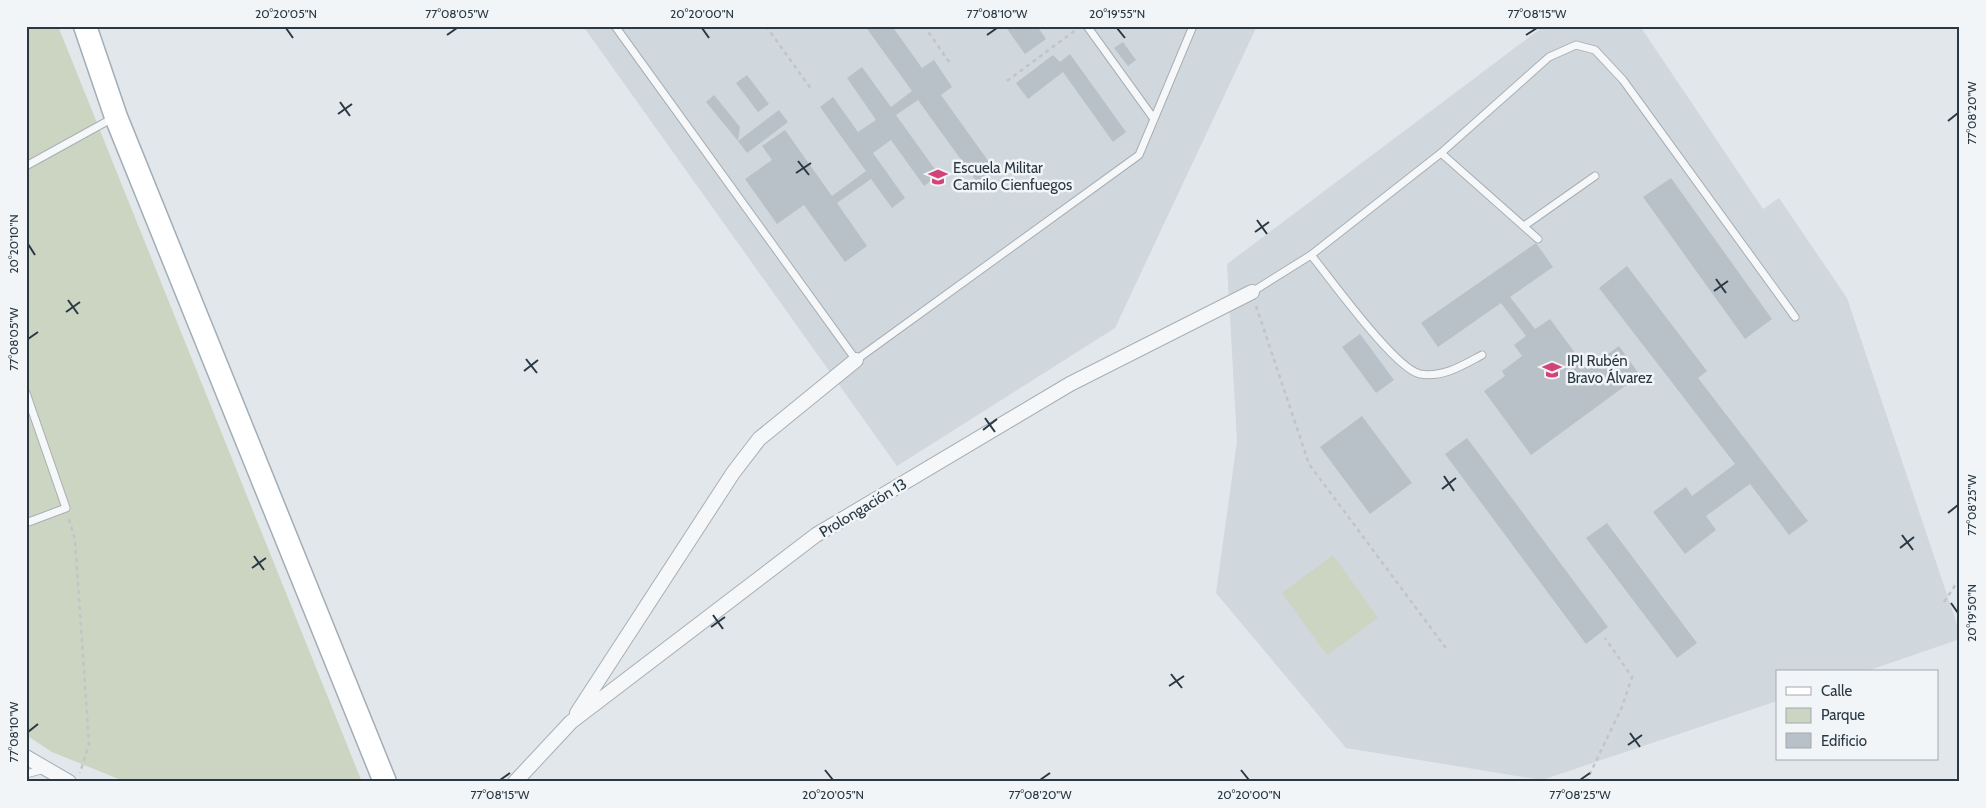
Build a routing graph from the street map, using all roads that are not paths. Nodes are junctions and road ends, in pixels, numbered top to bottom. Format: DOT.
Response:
graph roads {
  1 [pos="85,26"];
  2 [pos="615,26"];
  3 [pos="1087,26"];
  4 [pos="1193,26"];
  5 [pos="116,117"];
  6 [pos="1154,119"];
  7 [pos="1441,152"];
  8 [pos="26,166"];
  9 [pos="1595,176"];
  10 [pos="1524,226"];
  11 [pos="1538,239"];
  12 [pos="1311,255"];
  13 [pos="1252,292"];
  14 [pos="1795,317"];
  15 [pos="1482,355"];
  16 [pos="856,360"];
  17 [pos="26,394"];
  18 [pos="28,403"];
  19 [pos="26,523"];
  20 [pos="571,722"];
  21 [pos="26,757"];
  22 [pos="46,769"];
  23 [pos="26,774"];
  24 [pos="68,782"];
  25 [pos="385,782"];
  26 [pos="515,782"];
  1 -- 5 [label="main road"];
  2 -- 16 [label="lane"];
  3 -- 6 [label="lane"];
  4 -- 6 [label="lane"];
  5 -- 8 [label="lane"];
  5 -- 25 [label="main road"];
  6 -- 16 [label="lane"];
  7 -- 10 [label="lane"];
  7 -- 12 [label="lane"];
  7 -- 14 [label="lane"];
  9 -- 10 [label="lane"];
  10 -- 11 [label="lane"];
  12 -- 13 [label="lane"];
  12 -- 15 [label="lane"];
  13 -- 20 [label="street, Prolongación 13"];
  16 -- 20 [label="street"];
  17 -- 18 [label="lane"];
  18 -- 19 [label="lane"];
  20 -- 26 [label="street, Prolongación 13"];
  21 -- 22 [label="street"];
  22 -- 23 [label="lane"];
  22 -- 24 [label="street"];
}
